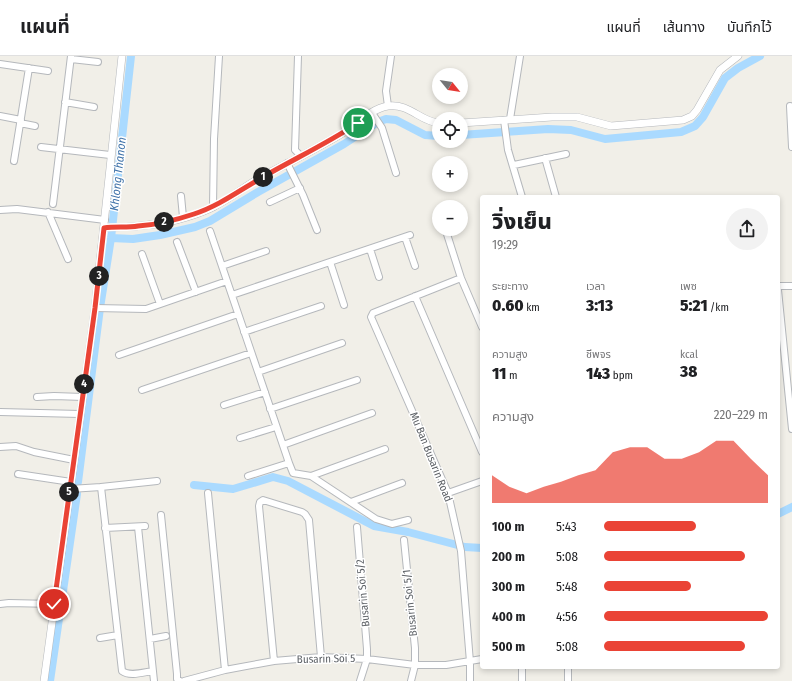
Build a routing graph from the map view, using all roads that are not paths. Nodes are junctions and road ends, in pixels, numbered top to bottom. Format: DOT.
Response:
graph roads {
  1 [pos="122,56"];
  2 [pos="219,56"];
  3 [pos="298,56"];
  4 [pos="391,56"];
  5 [pos="520,56"];
  6 [pos="738,56"];
  7 [pos="71,57"];
  8 [pos="98,62"];
  9 [pos="0,64"];
  10 [pos="29,68"];
  11 [pos="48,71"];
  12 [pos="65,102"];
  13 [pos="388,106"];
  14 [pos="790,106"];
  15 [pos="94,107"];
  16 [pos="374,115"];
  17 [pos="0,116"];
  18 [pos="21,122"];
  19 [pos="432,122"];
  20 [pos="506,122"];
  21 [pos="468,123"];
  22 [pos="35,126"];
  23 [pos="41,147"];
  24 [pos="792,147"];
  25 [pos="59,149"];
  26 [pos="566,154"];
  27 [pos="110,155"];
  28 [pos="301,156"];
  29 [pos="546,158"];
  30 [pos="14,161"];
  31 [pos="514,165"];
  32 [pos="289,166"];
  33 [pos="396,173"];
  34 [pos="300,188"];
  35 [pos="522,195"];
  36 [pos="555,195"];
  37 [pos="181,196"];
  38 [pos="270,202"];
  39 [pos="53,204"];
  40 [pos="212,207"];
  41 [pos="0,210"];
  42 [pos="48,212"];
  43 [pos="183,217"];
  44 [pos="106,225"];
  45 [pos="317,230"];
  46 [pos="210,231"];
  47 [pos="448,236"];
  48 [pos="177,242"];
  49 [pos="370,249"];
  50 [pos="266,251"];
  51 [pos="142,254"];
  52 [pos="68,259"];
  53 [pos="330,262"];
  54 [pos="222,266"];
  55 [pos="415,266"];
  56 [pos="379,277"];
  57 [pos="461,278"];
  58 [pos="227,281"];
  59 [pos="780,286"];
  60 [pos="792,286"];
  61 [pos="196,292"];
  62 [pos="232,295"];
  63 [pos="415,296"];
  64 [pos="160,304"];
  65 [pos="344,305"];
  66 [pos="321,306"];
  67 [pos="95,308"];
  68 [pos="780,310"];
  69 [pos="238,314"];
  70 [pos="480,322"];
  71 [pos="244,332"];
  72 [pos="342,343"];
  73 [pos="251,353"];
  74 [pos="119,355"];
  75 [pos="258,372"];
  76 [pos="357,380"];
  77 [pos="142,390"];
  78 [pos="265,392"];
  79 [pos="37,397"];
  80 [pos="82,397"];
  81 [pos="224,405"];
  82 [pos="270,409"];
  83 [pos="0,412"];
  84 [pos="80,414"];
  85 [pos="372,414"];
  86 [pos="276,427"];
  87 [pos="792,429"];
  88 [pos="240,438"];
  89 [pos="283,445"];
  90 [pos="0,447"];
  91 [pos="480,447"];
  92 [pos="385,449"];
  93 [pos="74,460"];
  94 [pos="289,463"];
  95 [pos="18,474"];
  96 [pos="248,476"];
  97 [pos="311,476"];
  98 [pos="157,481"];
  99 [pos="480,482"];
  100 [pos="402,483"];
  101 [pos="70,486"];
  102 [pos="101,487"];
  103 [pos="208,492"];
  104 [pos="448,493"];
  105 [pos="351,502"];
  106 [pos="161,515"];
  107 [pos="408,520"];
  108 [pos="357,527"];
  109 [pos="105,528"];
  110 [pos="404,540"];
  111 [pos="0,604"];
  112 [pos="54,604"];
  113 [pos="118,635"];
  114 [pos="166,636"];
  115 [pos="100,638"];
  116 [pos="150,639"];
  117 [pos="321,657"];
  118 [pos="367,659"];
  119 [pos="480,660"];
  120 [pos="274,662"];
  121 [pos="470,662"];
  122 [pos="415,665"];
  123 [pos="522,669"];
  124 [pos="568,669"];
  125 [pos="225,670"];
  126 [pos="153,671"];
  127 [pos="44,681"];
  128 [pos="154,681"];
  129 [pos="180,681"];
  130 [pos="184,681"];
  131 [pos="360,681"];
  132 [pos="411,681"];
  133 [pos="470,681"];
  134 [pos="522,681"];
  135 [pos="568,681"];
  1 -- 27 [label="street"];
  2 -- 40 [label="street"];
  3 -- 28 [label="street"];
  4 -- 13 [label="street"];
  5 -- 20 [label="street"];
  6 -- 20 [label="street"];
  7 -- 8 [label="street"];
  7 -- 12 [label="street"];
  9 -- 10 [label="street"];
  10 -- 11 [label="street"];
  10 -- 18 [label="street"];
  12 -- 15 [label="street"];
  12 -- 25 [label="street"];
  13 -- 16 [label="street"];
  13 -- 19 [label="street"];
  14 -- 24 [label="street"];
  16 -- 28 [label="street"];
  16 -- 33 [label="street"];
  17 -- 18 [label="street"];
  18 -- 22 [label="street"];
  18 -- 30 [label="street"];
  20 -- 21 [label="street"];
  20 -- 31 [label="street"];
  23 -- 25 [label="street"];
  25 -- 27 [label="street"];
  25 -- 39 [label="street"];
  26 -- 29 [label="street"];
  27 -- 44 [label="street"];
  28 -- 32 [label="street"];
  29 -- 31 [label="street"];
  29 -- 36 [label="street"];
  31 -- 35 [label="street"];
  32 -- 34 [label="street"];
  32 -- 40 [label="street"];
  34 -- 38 [label="street"];
  34 -- 45 [label="street"];
  37 -- 43 [label="street"];
  40 -- 43 [label="street"];
  41 -- 42 [label="street"];
  42 -- 44 [label="street"];
  42 -- 52 [label="street"];
  43 -- 44 [label="street"];
  44 -- 67 [label="street"];
  46 -- 54 [label="street"];
  47 -- 57 [label="street"];
  48 -- 61 [label="street"];
  49 -- 53 [label="street"];
  49 -- 55 [label="street"];
  49 -- 56 [label="street"];
  50 -- 54 [label="street"];
  51 -- 64 [label="street"];
  53 -- 62 [label="street"];
  53 -- 65 [label="street"];
  54 -- 58 [label="street"];
  57 -- 63 [label="street"];
  57 -- 70 [label="street"];
  58 -- 61 [label="street"];
  58 -- 62 [label="street"];
  59 -- 60 [label="street"];
  61 -- 64 [label="street"];
  62 -- 69 [label="street"];
  63 -- 91 [label="street"];
  63 -- 104 [label="street, Mu Ban Busarin Road"];
  64 -- 67 [label="street"];
  66 -- 71 [label="street"];
  67 -- 80 [label="street"];
  68 -- 87 [label="street"];
  69 -- 71 [label="street"];
  69 -- 74 [label="street"];
  71 -- 73 [label="street"];
  72 -- 75 [label="street"];
  73 -- 75 [label="street"];
  73 -- 77 [label="street"];
  75 -- 78 [label="street"];
  76 -- 82 [label="street"];
  78 -- 81 [label="street"];
  78 -- 82 [label="street"];
  79 -- 80 [label="street"];
  80 -- 84 [label="street"];
  82 -- 86 [label="street"];
  83 -- 84 [label="street"];
  84 -- 93 [label="street"];
  85 -- 89 [label="street"];
  86 -- 88 [label="street"];
  86 -- 89 [label="street"];
  89 -- 94 [label="street"];
  90 -- 93 [label="street"];
  92 -- 97 [label="street"];
  93 -- 101 [label="street"];
  94 -- 96 [label="street"];
  94 -- 97 [label="street"];
  95 -- 101 [label="street"];
  97 -- 105 [label="street"];
  98 -- 102 [label="street"];
  99 -- 104 [label="street"];
  100 -- 105 [label="street"];
  101 -- 102 [label="street"];
  101 -- 112 [label="street"];
  102 -- 109 [label="street"];
  103 -- 125 [label="street"];
  104 -- 121 [label="street, Mu Ban Busarin Road"];
  105 -- 107 [label="street"];
  106 -- 129 [label="street"];
  108 -- 118 [label="street, Busarin Soi 5/2"];
  109 -- 113 [label="street"];
  109 -- 116 [label="street"];
  110 -- 122 [label="street, Busarin Soi 5/1"];
  111 -- 112 [label="street"];
  112 -- 127 [label="street"];
  113 -- 115 [label="street"];
  113 -- 126 [label="street"];
  114 -- 116 [label="street"];
  116 -- 126 [label="street"];
  117 -- 118 [label="street, Busarin Soi 5"];
  117 -- 120 [label="street, Busarin Soi 5"];
  117 -- 120 [label="street"];
  118 -- 122 [label="street, Busarin Soi 5"];
  118 -- 131 [label="street, Busarin Soi 5/2"];
  119 -- 121 [label="street, Busarin Soi 5"];
  120 -- 125 [label="street, Busarin Soi 5"];
  121 -- 122 [label="street, Busarin Soi 5"];
  121 -- 133 [label="street, Mu Ban Busarin Road"];
  122 -- 132 [label="street, Busarin Soi 5/1"];
  123 -- 134 [label="street"];
  124 -- 135 [label="street"];
  125 -- 130 [label="street, Busarin Soi 5"];
  126 -- 128 [label="street"];
}
